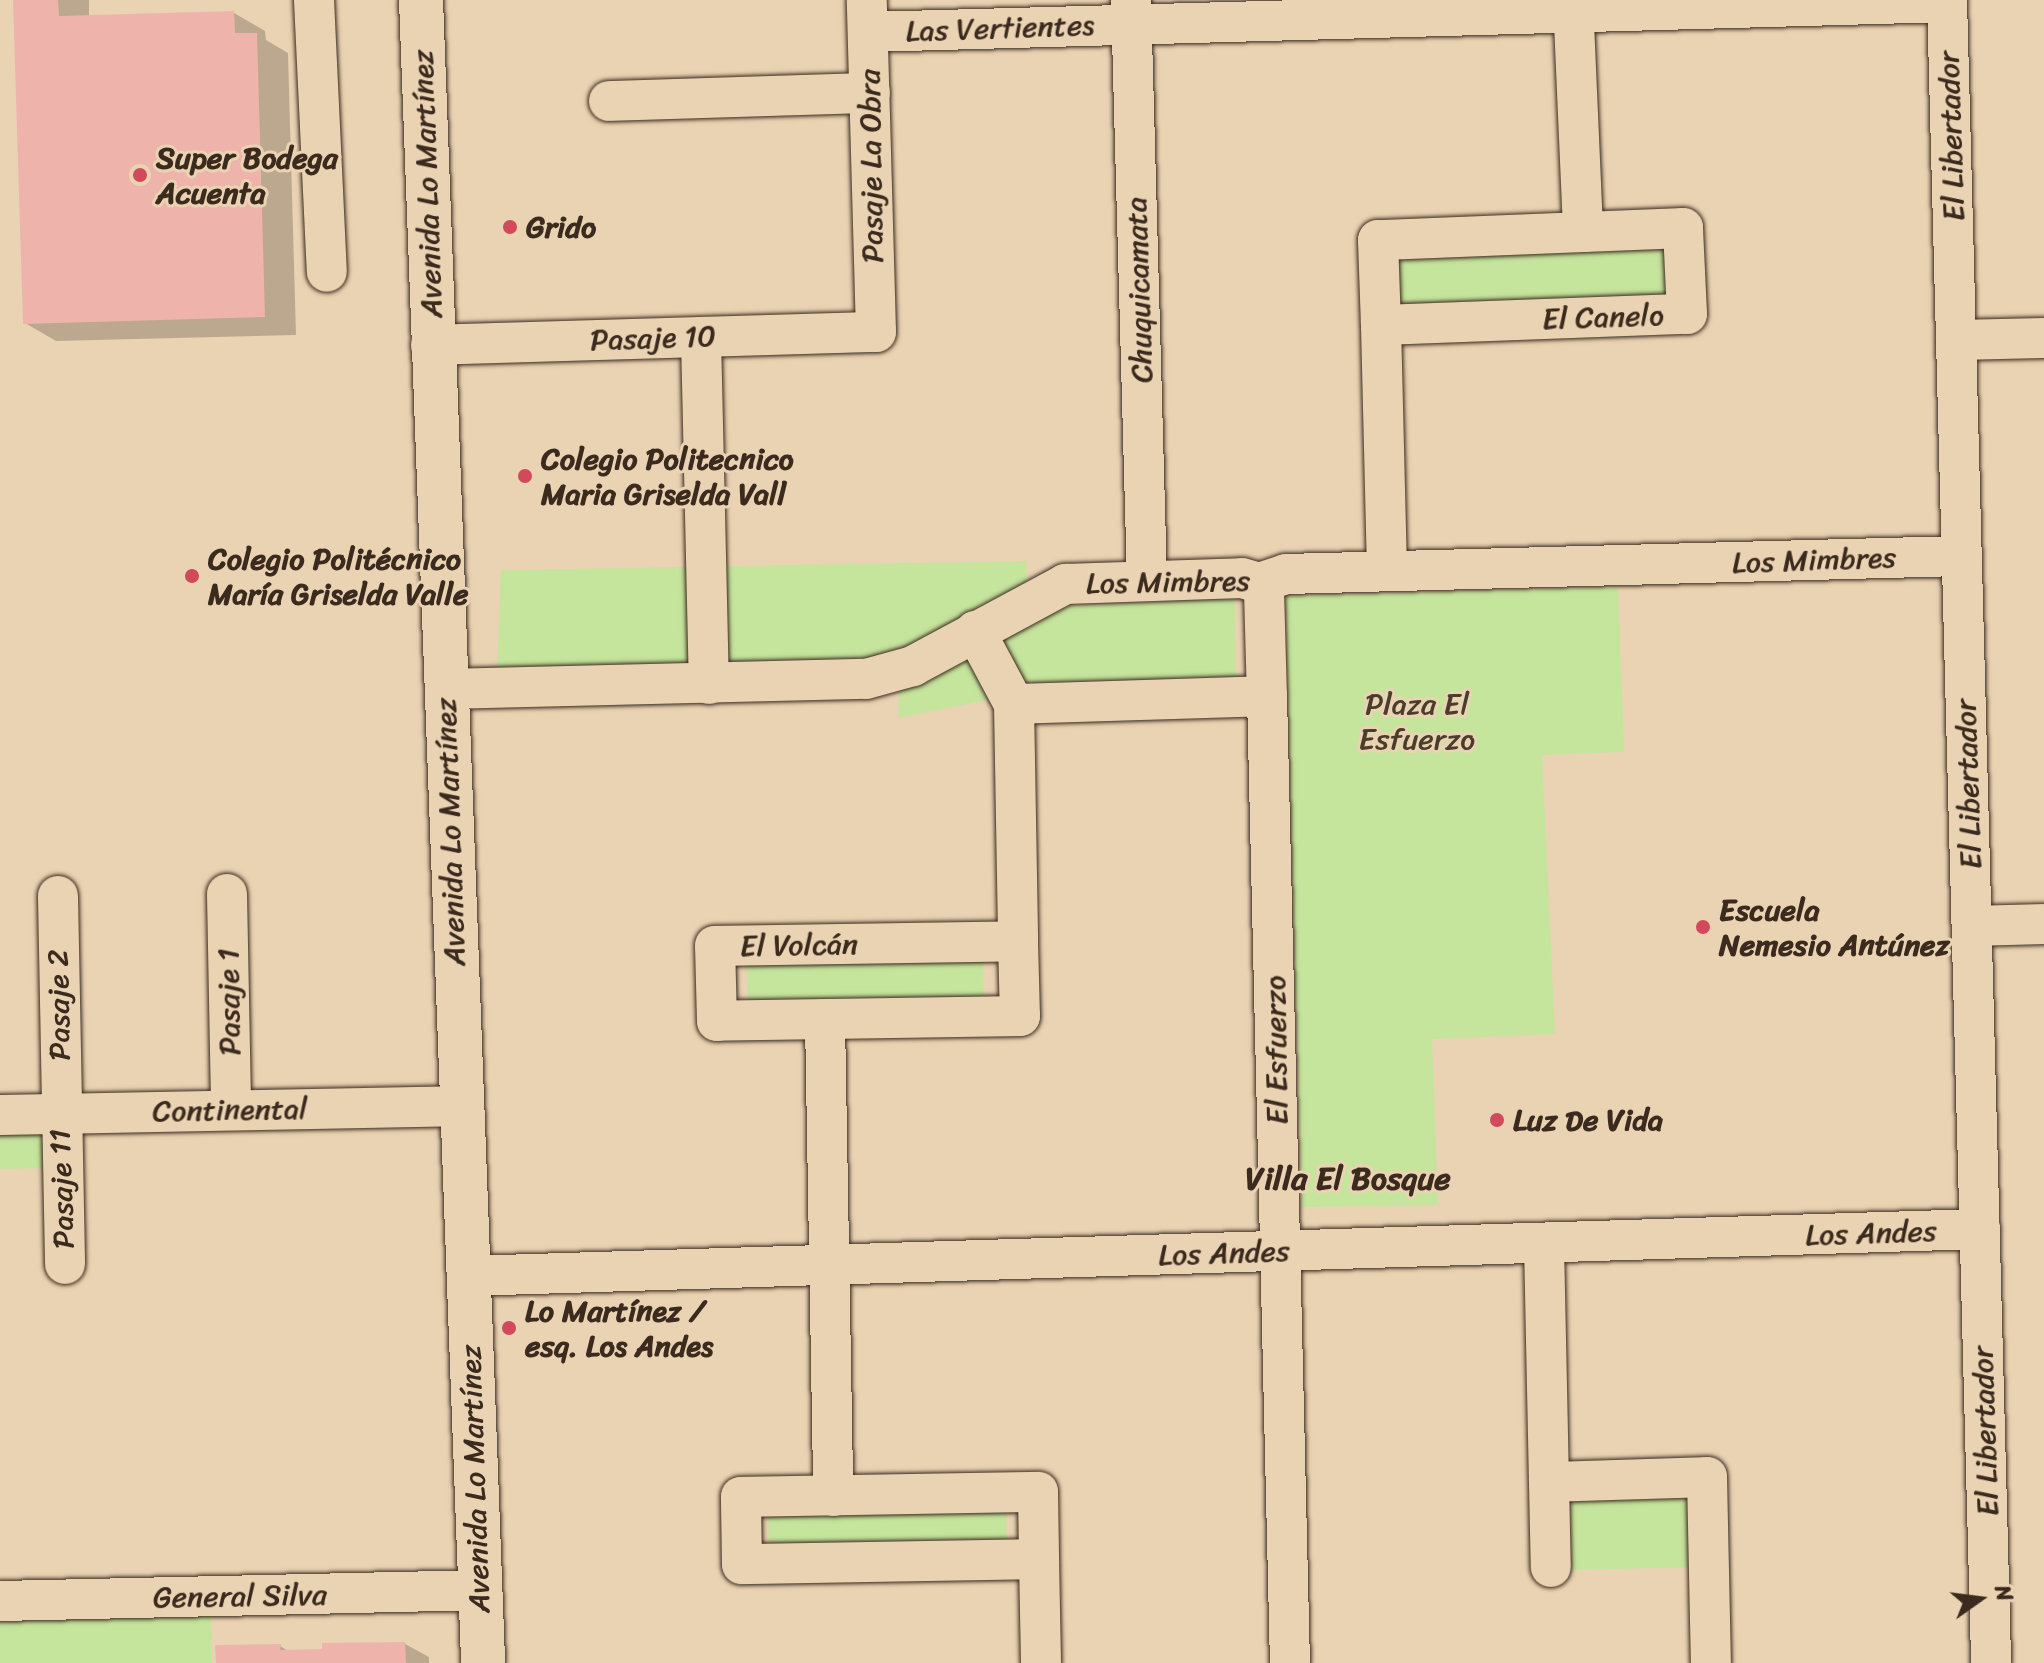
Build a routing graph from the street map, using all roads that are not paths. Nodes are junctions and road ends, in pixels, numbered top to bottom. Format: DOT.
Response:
graph roads {
  1 [pos="314,0"];
  2 [pos="421,0"];
  3 [pos="1947,1"];
  4 [pos="1573,6"];
  5 [pos="1131,12"];
  6 [pos="868,16"];
  7 [pos="870,93"];
  8 [pos="609,101"];
  9 [pos="1583,232"];
  10 [pos="327,272"];
  11 [pos="1381,325"];
  12 [pos="876,332"];
  13 [pos="701,337"];
  14 [pos="2044,338"];
  15 [pos="1956,340"];
  16 [pos="431,345"];
  17 [pos="1962,556"];
  18 [pos="1387,571"];
  19 [pos="1147,580"];
  20 [pos="1259,583"];
  21 [pos="975,631"];
  22 [pos="709,684"];
  23 [pos="445,689"];
  24 [pos="1267,696"];
  25 [pos="1014,704"];
  26 [pos="227,894"];
  27 [pos="58,896"];
  28 [pos="2044,924"];
  29 [pos="1972,926"];
  30 [pos="1018,941"];
  31 [pos="825,1019"];
  32 [pos="461,1106"];
  33 [pos="231,1110"];
  34 [pos="60,1114"];
  35 [pos="0,1115"];
  36 [pos="1980,1229"];
  37 [pos="1544,1244"];
  38 [pos="1280,1251"];
  39 [pos="65,1264"];
  40 [pos="829,1265"];
  41 [pos="468,1276"];
  42 [pos="1549,1482"];
  43 [pos="833,1496"];
  44 [pos="1039,1559"];
  45 [pos="1551,1567"];
  46 [pos="480,1590"];
  47 [pos="0,1601"];
  48 [pos="483,1663"];
  49 [pos="1041,1663"];
  50 [pos="1290,1663"];
  51 [pos="1711,1663"];
  52 [pos="1991,1663"];
  1 -- 10 [label="street"];
  2 -- 16 [label="main road, Avenida Lo Martínez"];
  3 -- 4 [label="street, Las Vertientes"];
  3 -- 15 [label="street, El Libertador"];
  4 -- 5 [label="street, Las Vertientes"];
  4 -- 9 [label="street"];
  5 -- 6 [label="street, Las Vertientes"];
  5 -- 19 [label="street, Chuquicamata"];
  6 -- 7 [label="street, Pasaje La Obra"];
  7 -- 8 [label="street"];
  7 -- 12 [label="street, Pasaje La Obra"];
  9 -- 11 [label="street, El Canelo"];
  9 -- 11 [label="street, El Canelo"];
  11 -- 18 [label="street, El Canelo"];
  12 -- 13 [label="street, Pasaje 10"];
  13 -- 16 [label="street, Pasaje 10"];
  13 -- 22 [label="street"];
  14 -- 15 [label="street"];
  15 -- 17 [label="street, El Libertador"];
  16 -- 23 [label="main road, Avenida Lo Martínez"];
  17 -- 18 [label="street, Los Mimbres"];
  17 -- 29 [label="street, El Libertador"];
  18 -- 20 [label="street, Los Mimbres"];
  19 -- 20 [label="street, Los Mimbres"];
  19 -- 21 [label="street, Los Mimbres"];
  20 -- 24 [label="street, El Esfuerzo"];
  21 -- 22 [label="street, Los Mimbres"];
  21 -- 25 [label="street, El Volcán"];
  22 -- 23 [label="street, Los Mimbres"];
  23 -- 32 [label="main road, Avenida Lo Martínez"];
  24 -- 25 [label="street"];
  24 -- 38 [label="street, El Esfuerzo"];
  25 -- 30 [label="street, El Volcán"];
  26 -- 33 [label="street, Pasaje 1"];
  27 -- 34 [label="street, Pasaje 2"];
  28 -- 29 [label="street"];
  29 -- 36 [label="street, El Libertador"];
  30 -- 31 [label="street, El Volcán"];
  30 -- 31 [label="street, El Volcán"];
  31 -- 40 [label="street"];
  32 -- 33 [label="street, Continental"];
  32 -- 41 [label="main road, Avenida Lo Martínez"];
  33 -- 34 [label="street, Continental"];
  34 -- 35 [label="street, Continental"];
  34 -- 39 [label="street, Pasaje 11"];
  36 -- 37 [label="street, Los Andes"];
  36 -- 52 [label="street, El Libertador"];
  37 -- 38 [label="street, Los Andes"];
  37 -- 42 [label="street"];
  38 -- 40 [label="street, Los Andes"];
  38 -- 50 [label="street, El Esfuerzo"];
  40 -- 41 [label="street, Los Andes"];
  40 -- 43 [label="street"];
  41 -- 46 [label="main road, Avenida Lo Martínez"];
  42 -- 45 [label="street"];
  42 -- 51 [label="street"];
  43 -- 44 [label="street"];
  43 -- 44 [label="street"];
  44 -- 49 [label="street"];
  46 -- 47 [label="street, General Silva"];
  46 -- 48 [label="main road, Avenida Lo Martínez"];
}
